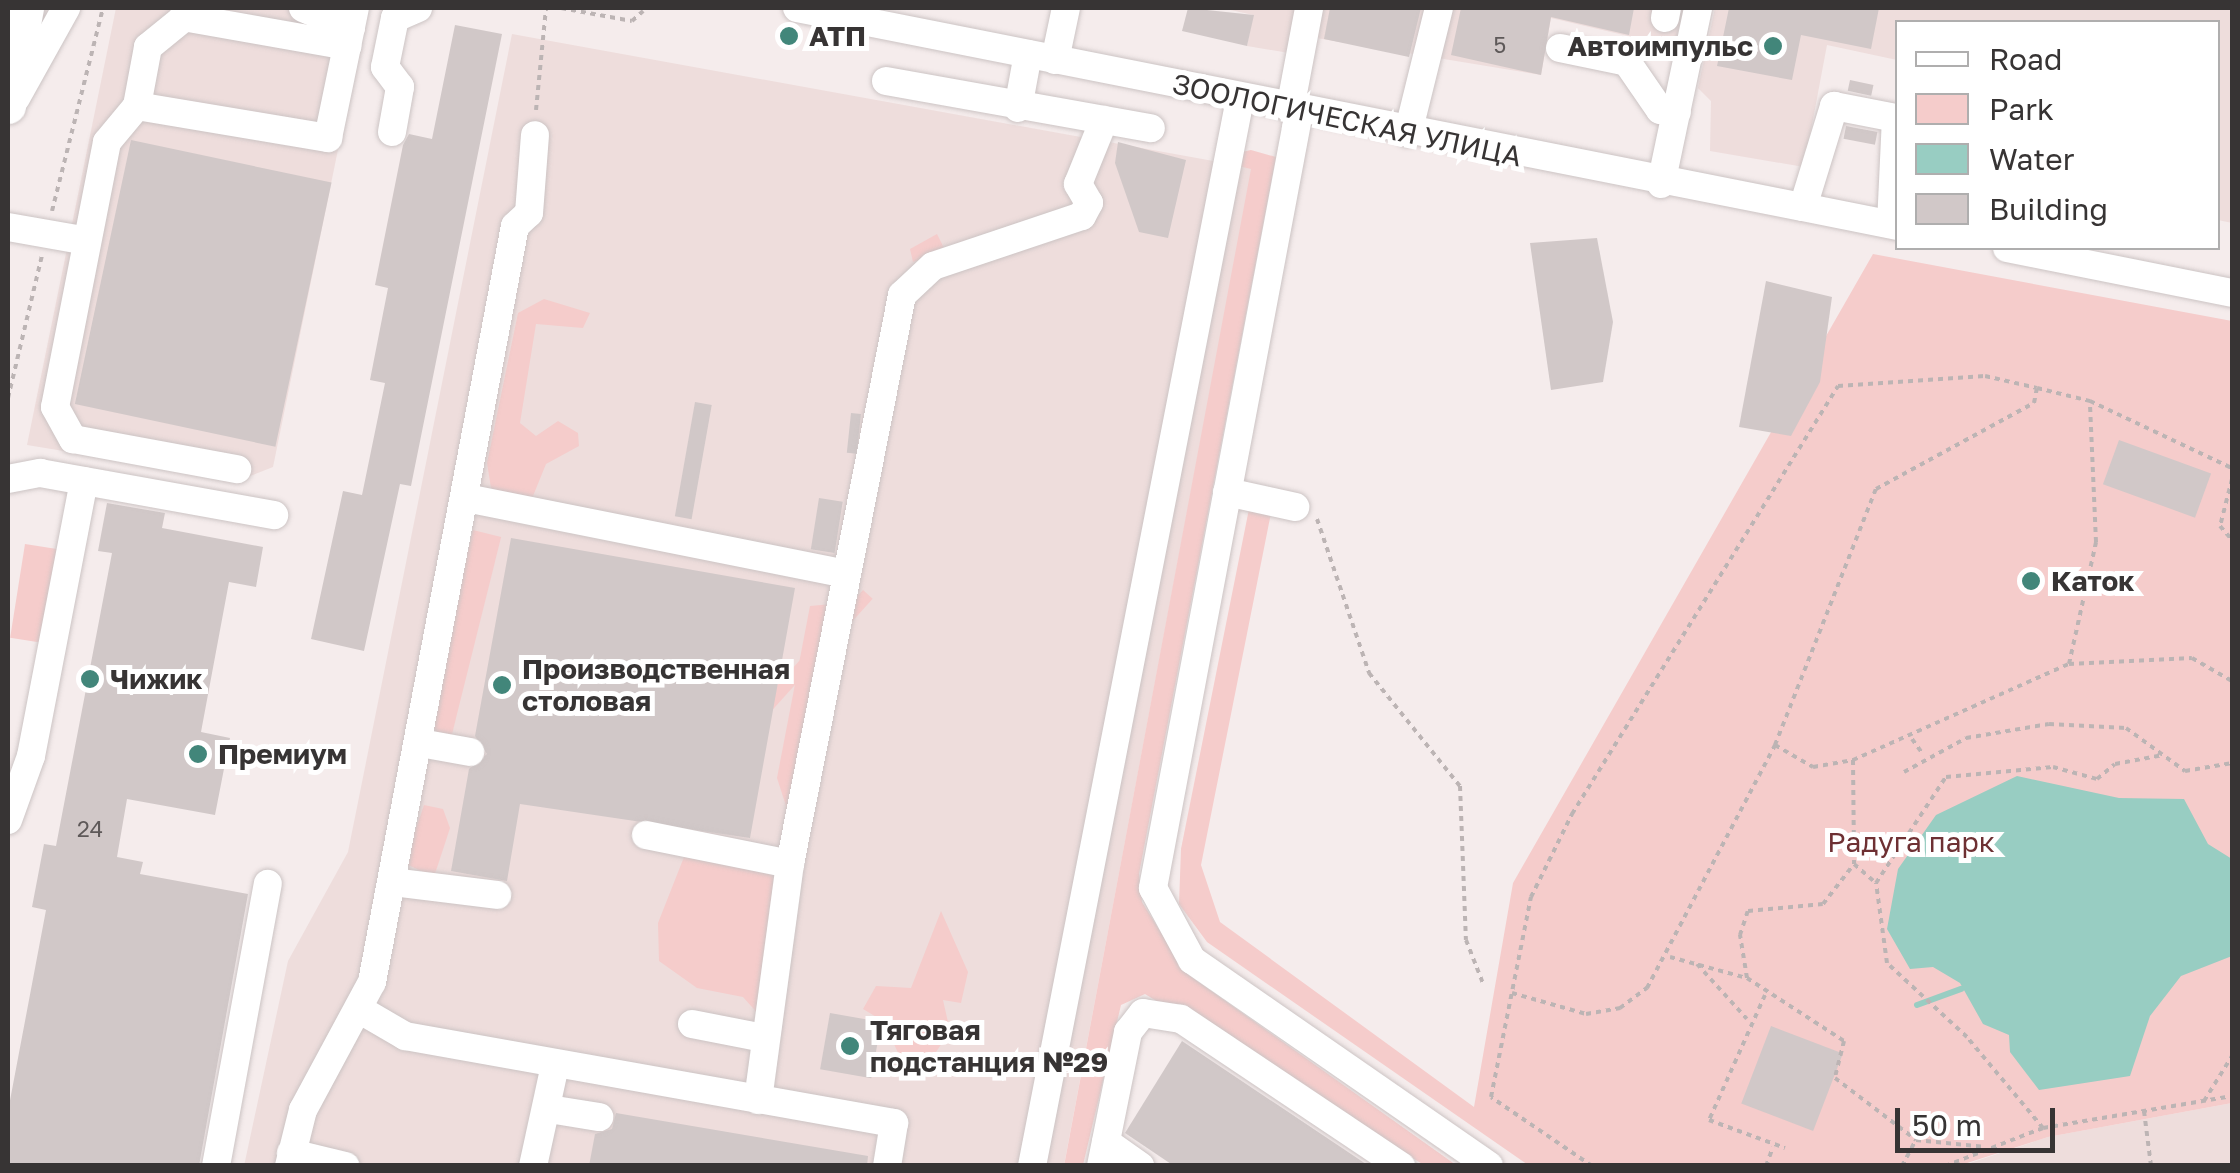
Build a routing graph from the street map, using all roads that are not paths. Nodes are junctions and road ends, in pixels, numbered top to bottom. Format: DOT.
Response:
graph roads {
  1 [pos="26,8"];
  2 [pos="66,8"];
  3 [pos="303,8"];
  4 [pos="418,8"];
  5 [pos="797,8"];
  6 [pos="1066,8"];
  7 [pos="1309,8"];
  8 [pos="1439,8"];
  9 [pos="1698,8"];
  10 [pos="190,12"];
  11 [pos="351,27"];
  12 [pos="1560,48"];
  13 [pos="1041,57"];
  14 [pos="886,80"];
  15 [pos="1240,99"];
  16 [pos="136,106"];
  17 [pos="1018,108"];
  18 [pos="8,109"];
  19 [pos="1294,111"];
  20 [pos="1676,112"];
  21 [pos="1895,116"];
  22 [pos="1104,120"];
  23 [pos="1151,128"];
  24 [pos="392,132"];
  25 [pos="1408,133"];
  26 [pos="535,135"];
  27 [pos="1661,184"];
  28 [pos="1895,189"];
  29 [pos="1803,207"];
  30 [pos="1894,225"];
  31 [pos="8,227"];
  32 [pos="88,241"];
  33 [pos="2016,250"];
  34 [pos="2232,293"];
  35 [pos="237,468"];
  36 [pos="8,479"];
  37 [pos="84,481"];
  38 [pos="1228,492"];
  39 [pos="8,493"];
  40 [pos="466,498"];
  41 [pos="8,502"];
  42 [pos="1295,507"];
  43 [pos="274,516"];
  44 [pos="846,574"];
  45 [pos="420,744"];
  46 [pos="470,752"];
  47 [pos="8,820"];
  48 [pos="646,835"];
  49 [pos="790,864"];
  50 [pos="393,882"];
  51 [pos="268,884"];
  52 [pos="497,896"];
  53 [pos="362,1011"];
  54 [pos="692,1024"];
  55 [pos="764,1038"];
  56 [pos="555,1064"];
  57 [pos="758,1100"];
  58 [pos="548,1109"];
  59 [pos="599,1116"];
  60 [pos="1104,1154"];
  61 [pos="290,1159"];
  62 [pos="216,1166"];
  63 [pos="345,1166"];
  64 [pos="533,1166"];
  65 [pos="886,1166"];
  66 [pos="1032,1166"];
  67 [pos="1140,1166"];
  68 [pos="1400,1166"];
  69 [pos="1489,1166"];
  1 -- 18 [label="main road"];
  2 -- 18 [label="street"];
  3 -- 11 [label="street"];
  4 -- 24 [label="street"];
  5 -- 13 [label="street, ЗООЛОГИЧЕСКАЯ УЛИЦА"];
  6 -- 13 [label="street"];
  7 -- 19 [label="street"];
  8 -- 25 [label="street"];
  9 -- 20 [label="street"];
  10 -- 11 [label="street"];
  10 -- 16 [label="street"];
  11 -- 16 [label="street"];
  12 -- 20 [label="street"];
  13 -- 15 [label="street, ЗООЛОГИЧЕСКАЯ УЛИЦА"];
  13 -- 17 [label="street"];
  14 -- 17 [label="street"];
  15 -- 19 [label="street, ЗООЛОГИЧЕСКАЯ УЛИЦА"];
  15 -- 66 [label="street"];
  16 -- 32 [label="street"];
  17 -- 22 [label="street"];
  19 -- 25 [label="street, ЗООЛОГИЧЕСКАЯ УЛИЦА"];
  19 -- 38 [label="street"];
  20 -- 27 [label="street"];
  21 -- 29 [label="street"];
  22 -- 23 [label="street"];
  22 -- 44 [label="street"];
  25 -- 27 [label="street, ЗООЛОГИЧЕСКАЯ УЛИЦА"];
  26 -- 40 [label="street"];
  27 -- 29 [label="street, ЗООЛОГИЧЕСКАЯ УЛИЦА"];
  28 -- 30 [label="street"];
  29 -- 30 [label="street, ЗООЛОГИЧЕСКАЯ УЛИЦА"];
  31 -- 32 [label="street"];
  32 -- 35 [label="street"];
  33 -- 34 [label="street"];
  36 -- 37 [label="street"];
  37 -- 43 [label="street"];
  37 -- 47 [label="street"];
  38 -- 42 [label="street"];
  38 -- 69 [label="street"];
  39 -- 41 [label="street"];
  40 -- 44 [label="street"];
  40 -- 45 [label="street"];
  44 -- 49 [label="street"];
  45 -- 46 [label="street"];
  45 -- 50 [label="street"];
  48 -- 49 [label="street"];
  49 -- 55 [label="street"];
  50 -- 52 [label="street"];
  50 -- 53 [label="street"];
  51 -- 62 [label="street"];
  53 -- 56 [label="street"];
  53 -- 61 [label="street"];
  54 -- 55 [label="street"];
  55 -- 57 [label="street"];
  56 -- 57 [label="street"];
  56 -- 58 [label="street"];
  57 -- 65 [label="street"];
  58 -- 59 [label="street"];
  58 -- 64 [label="street"];
  60 -- 67 [label="street"];
  60 -- 68 [label="street"];
  61 -- 63 [label="street"];
}
